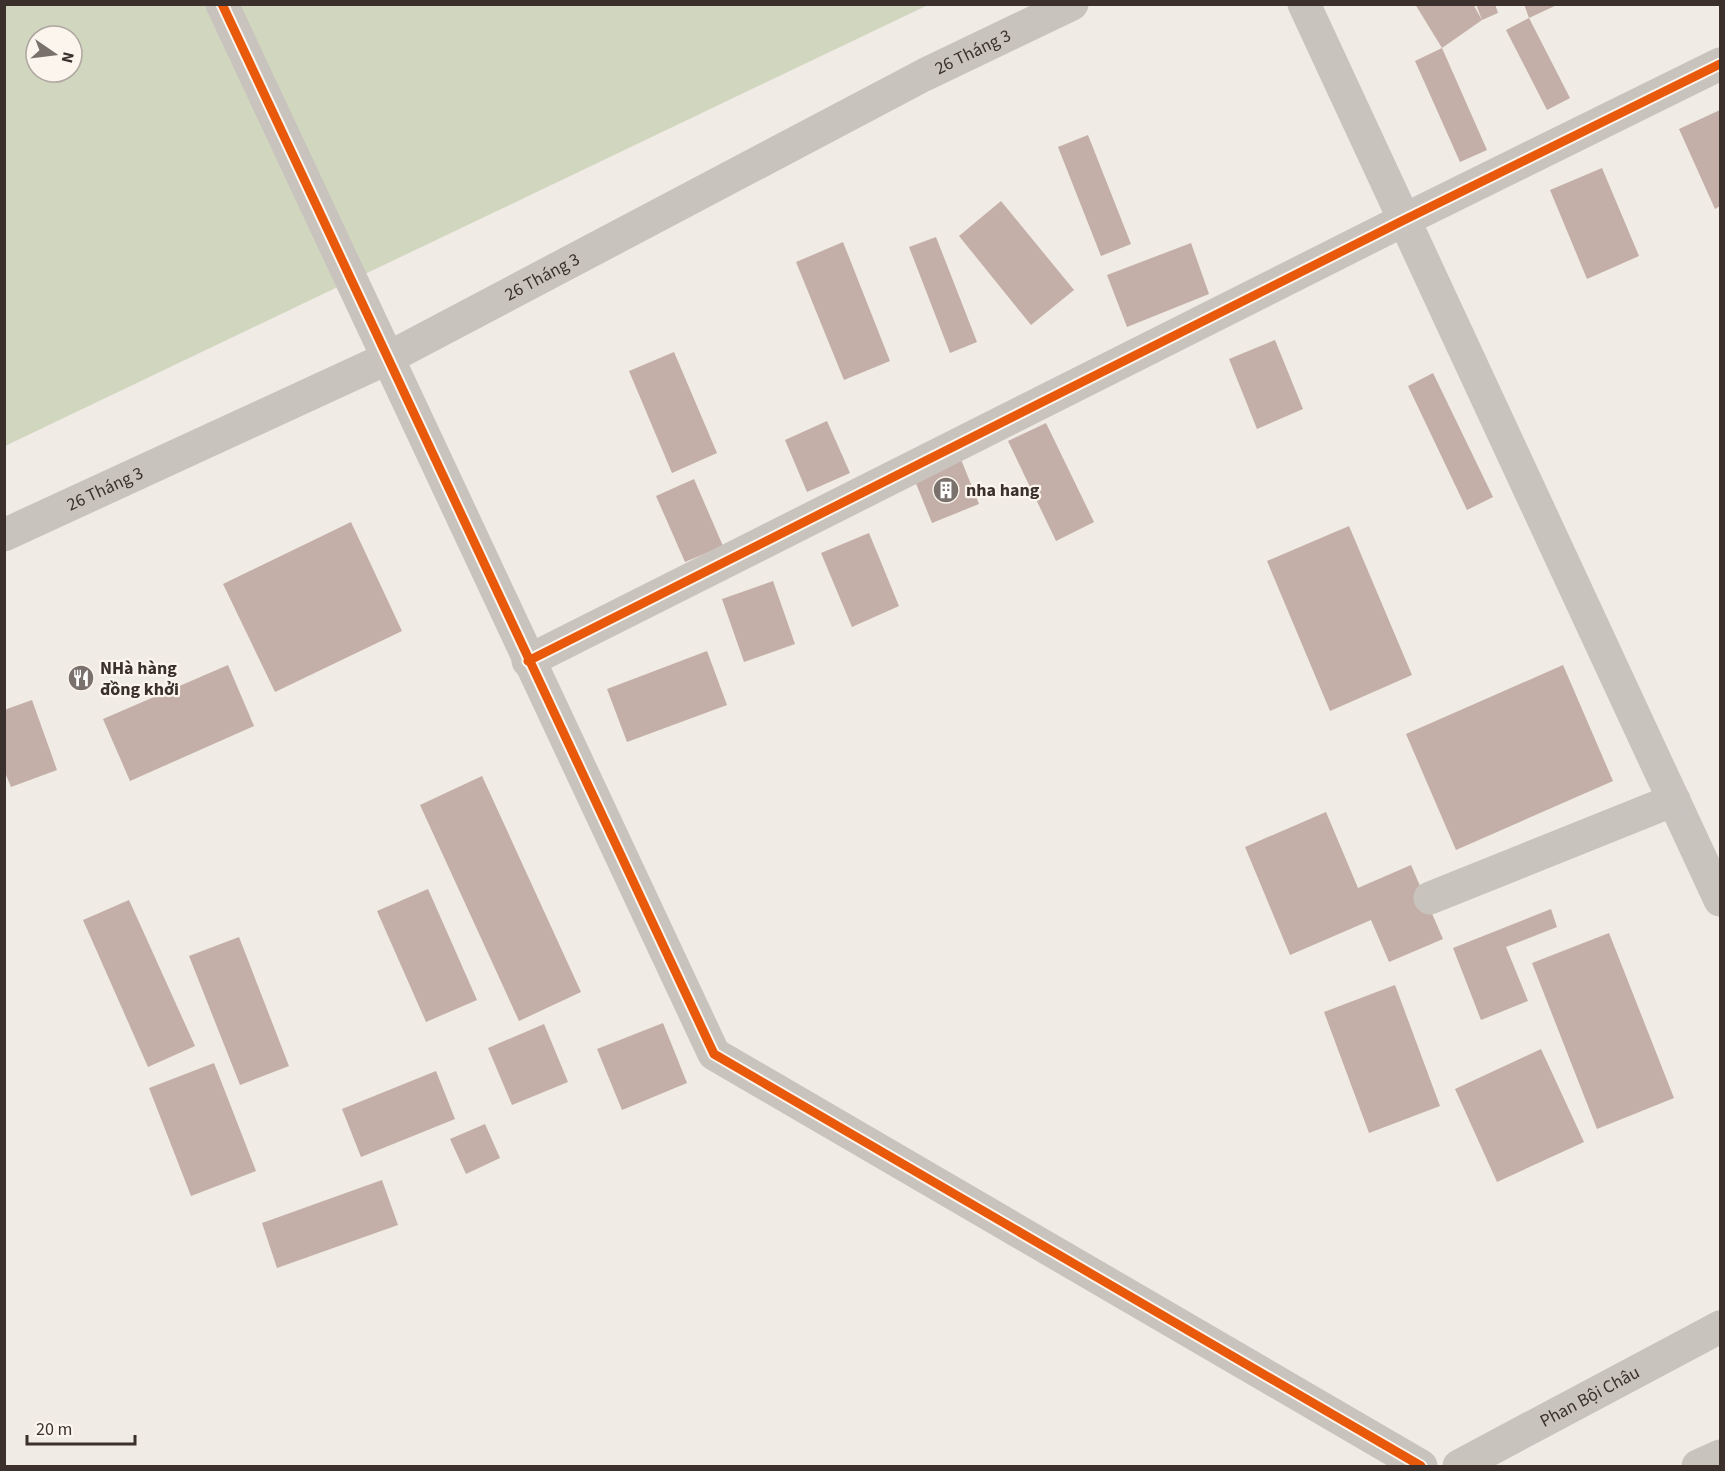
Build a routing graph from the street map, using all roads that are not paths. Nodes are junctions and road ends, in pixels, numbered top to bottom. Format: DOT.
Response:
graph roads {
  1 [pos="222,4"];
  2 [pos="1072,4"];
  3 [pos="1304,4"];
  4 [pos="1720,64"];
  5 [pos="1404,220"];
  6 [pos="386,359"];
  7 [pos="4,535"];
  8 [pos="528,661"];
  9 [pos="1674,800"];
  10 [pos="1430,898"];
  11 [pos="1720,900"];
  12 [pos="1720,1327"];
  13 [pos="1720,1456"];
  14 [pos="1421,1467"];
  15 [pos="1459,1467"];
  16 [pos="1698,1467"];
  1 -- 6 [label="street"];
  2 -- 6 [label="street, 26 Tháng 3"];
  3 -- 5 [label="street"];
  4 -- 5 [label="street"];
  5 -- 8 [label="street"];
  5 -- 9 [label="street"];
  6 -- 7 [label="street, 26 Tháng 3"];
  6 -- 8 [label="street"];
  8 -- 14 [label="street"];
  9 -- 10 [label="street"];
  9 -- 11 [label="street"];
  12 -- 15 [label="street, Phan Bội Châu"];
  13 -- 16 [label="street"];
}
